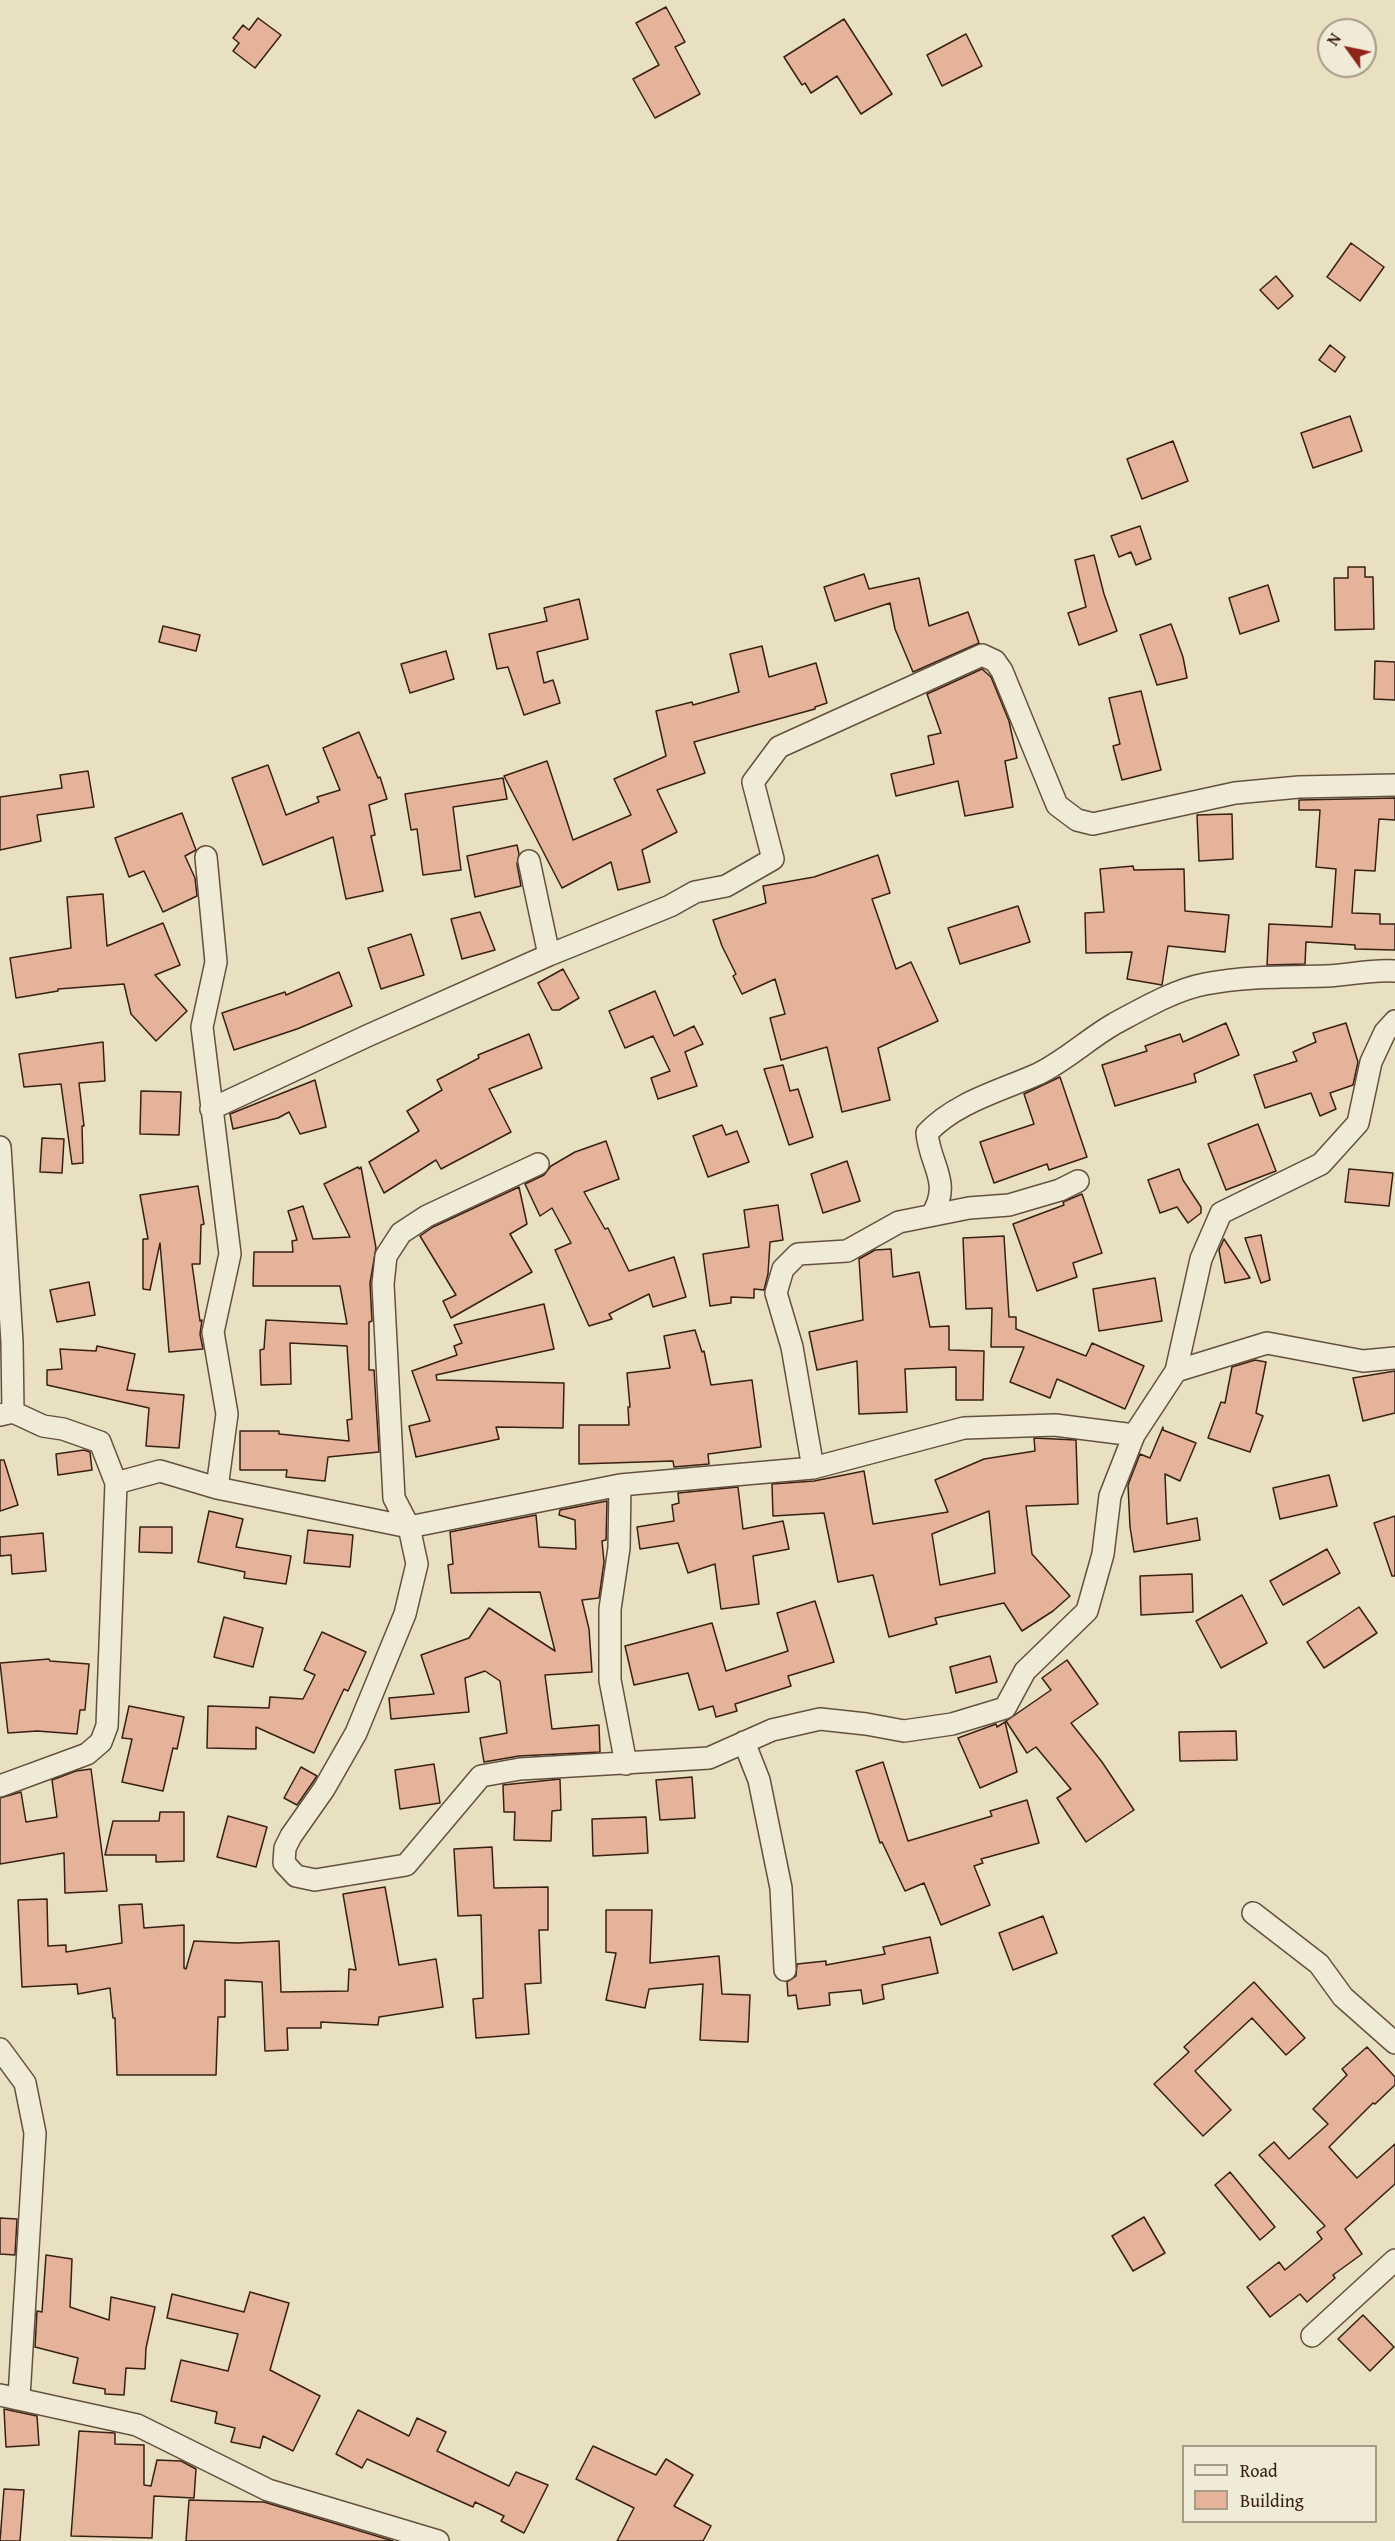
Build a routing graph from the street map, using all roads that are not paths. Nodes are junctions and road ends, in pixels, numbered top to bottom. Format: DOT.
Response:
graph roads {
  1 [pos="1395,785"];
  2 [pos="206,857"];
  3 [pos="530,861"];
  4 [pos="549,955"];
  5 [pos="1395,970"];
  6 [pos="1395,1021"];
  7 [pos="212,1109"];
  8 [pos="0,1147"];
  9 [pos="538,1164"];
  10 [pos="1078,1181"];
  11 [pos="932,1215"];
  12 [pos="1395,1358"];
  13 [pos="1176,1371"];
  14 [pos="7,1413"];
  15 [pos="1134,1435"];
  16 [pos="813,1468"];
  17 [pos="116,1483"];
  18 [pos="620,1485"];
  19 [pos="217,1488"];
  20 [pos="409,1527"];
  21 [pos="744,1742"];
  22 [pos="626,1764"];
  23 [pos="0,1786"];
  24 [pos="1253,1913"];
  25 [pos="785,1970"];
  26 [pos="1395,2043"];
  27 [pos="0,2049"];
  28 [pos="1395,2260"];
  29 [pos="1312,2336"];
  30 [pos="9,2396"];
  31 [pos="438,2541"];
  1 -- 4 [label="street"];
  2 -- 7 [label="street"];
  3 -- 4 [label="street"];
  4 -- 7 [label="street"];
  5 -- 11 [label="street"];
  6 -- 13 [label="street"];
  7 -- 19 [label="street"];
  8 -- 14 [label="street"];
  9 -- 20 [label="street"];
  10 -- 11 [label="street"];
  11 -- 16 [label="street"];
  12 -- 13 [label="street"];
  13 -- 15 [label="street"];
  14 -- 17 [label="street"];
  15 -- 16 [label="street"];
  15 -- 21 [label="street"];
  16 -- 18 [label="street"];
  17 -- 19 [label="street"];
  17 -- 23 [label="street"];
  18 -- 20 [label="street"];
  18 -- 22 [label="street"];
  19 -- 20 [label="street"];
  20 -- 22 [label="street"];
  21 -- 22 [label="street"];
  21 -- 25 [label="street"];
  24 -- 26 [label="street"];
  27 -- 30 [label="street"];
  28 -- 29 [label="street"];
  30 -- 31 [label="street"];
}
